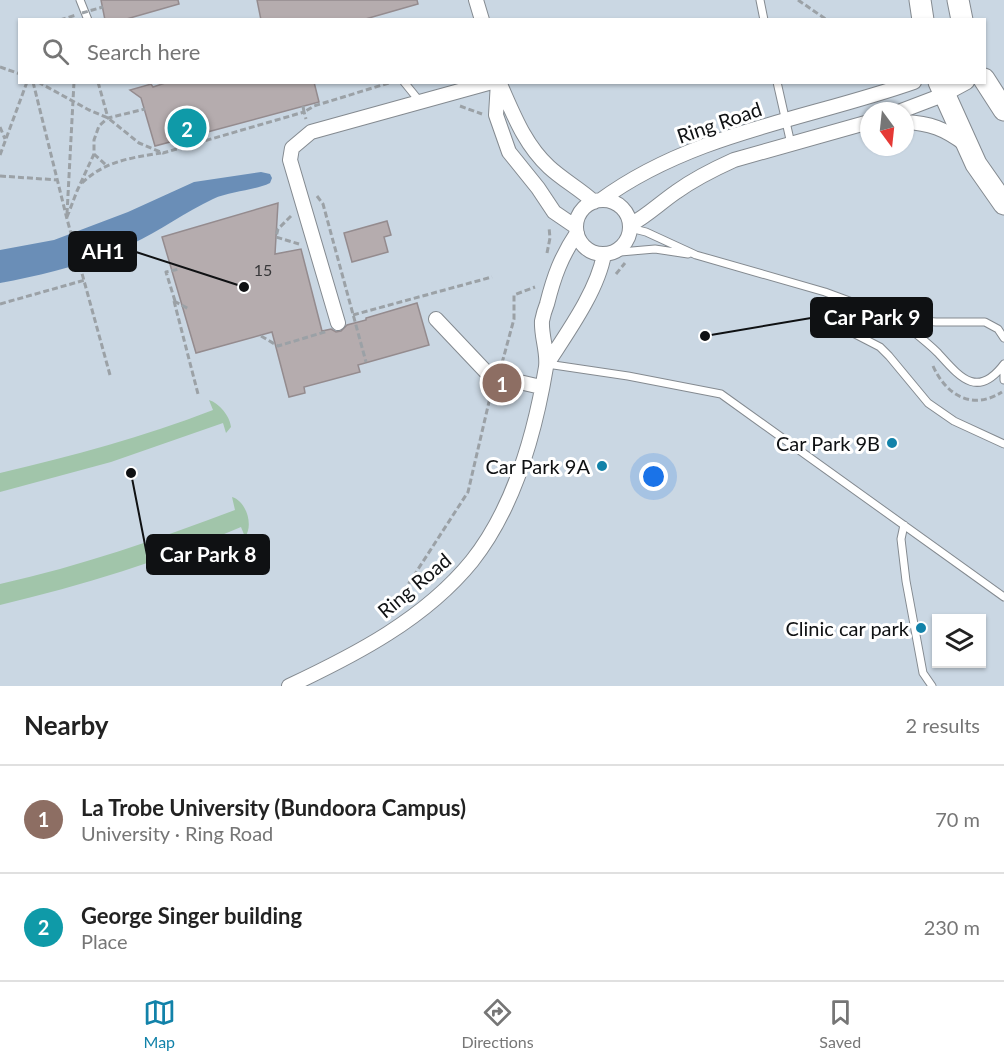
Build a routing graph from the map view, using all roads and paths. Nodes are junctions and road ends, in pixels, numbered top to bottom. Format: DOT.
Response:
graph roads {
  1 [pos="80,0"];
  2 [pos="476,0"];
  3 [pos="760,0"];
  4 [pos="798,0"];
  5 [pos="918,0"];
  6 [pos="958,0"];
  7 [pos="103,7"];
  8 [pos="82,13"];
  9 [pos="77,15"];
  10 [pos="67,18"];
  11 [pos="87,18"];
  12 [pos="481,18"];
  13 [pos="764,18"];
  14 [pos="824,18"];
  15 [pos="916,18"];
  16 [pos="922,18"];
  17 [pos="962,18"];
  18 [pos="0,67"];
  19 [pos="18,73"];
  20 [pos="986,82"];
  21 [pos="26,84"];
  22 [pos="34,84"];
  23 [pos="42,84"];
  24 [pos="74,84"];
  25 [pos="99,84"];
  26 [pos="386,84"];
  27 [pos="406,84"];
  28 [pos="485,84"];
  29 [pos="499,84"];
  30 [pos="500,84"];
  31 [pos="777,84"];
  32 [pos="877,84"];
  33 [pos="907,84"];
  34 [pos="960,84"];
  35 [pos="941,89"];
  36 [pos="858,99"];
  37 [pos="73,102"];
  38 [pos="421,103"];
  39 [pos="914,104"];
  40 [pos="303,106"];
  41 [pos="145,109"];
  42 [pos="1004,110"];
  43 [pos="304,112"];
  44 [pos="108,118"];
  45 [pos="785,120"];
  46 [pos="914,123"];
  47 [pos="860,125"];
  48 [pos="0,127"];
  49 [pos="311,132"];
  50 [pos="6,140"];
  51 [pos="527,142"];
  52 [pos="791,144"];
  53 [pos="966,145"];
  54 [pos="509,152"];
  55 [pos="163,153"];
  56 [pos="94,154"];
  57 [pos="0,155"];
  58 [pos="106,165"];
  59 [pos="0,176"];
  60 [pos="59,180"];
  61 [pos="80,185"];
  62 [pos="312,192"];
  63 [pos="597,201"];
  64 [pos="1004,204"];
  65 [pos="303,206"];
  66 [pos="67,219"];
  67 [pos="630,226"];
  68 [pos="576,230"];
  69 [pos="315,245"];
  70 [pos="607,253"];
  71 [pos="696,255"];
  72 [pos="632,260"];
  73 [pos="179,269"];
  74 [pos="602,269"];
  75 [pos="492,277"];
  76 [pos="85,280"];
  77 [pos="174,302"];
  78 [pos="0,303"];
  79 [pos="189,309"];
  80 [pos="353,315"];
  81 [pos="436,319"];
  82 [pos="898,319"];
  83 [pos="336,326"];
  84 [pos="849,331"];
  85 [pos="261,336"];
  86 [pos="1004,338"];
  87 [pos="366,362"];
  88 [pos="546,364"];
  89 [pos="932,364"];
  90 [pos="1004,364"];
  91 [pos="1004,369"];
  92 [pos="110,375"];
  93 [pos="1004,380"];
  94 [pos="541,387"];
  95 [pos="1004,391"];
  96 [pos="198,394"];
  97 [pos="1004,444"];
  98 [pos="904,525"];
  99 [pos="1004,597"];
  100 [pos="289,686"];
  101 [pos="932,686"];
  1 -- 11 [label="lane"];
  2 -- 12 [label="street"];
  3 -- 13 [label="lane"];
  4 -- 14 [label="path"];
  5 -- 15 [label="street"];
  5 -- 16 [label="main road"];
  6 -- 17 [label="main road"];
  7 -- 8 [label="path, bridge"];
  9 -- 10 [label="path"];
  18 -- 19 [label="path"];
  20 -- 42 [label="main road"];
  21 -- 50 [label="path"];
  22 -- 60 [label="path"];
  23 -- 37 [label="path"];
  24 -- 37 [label="path"];
  25 -- 44 [label="path"];
  26 -- 43 [label="path"];
  27 -- 38 [label="lane"];
  28 -- 38 [label="street"];
  29 -- 54 [label="street"];
  30 -- 51 [label="street"];
  31 -- 45 [label="lane"];
  32 -- 36 [label="street, Ring Road"];
  33 -- 36 [label="street, Ring Road"];
  34 -- 35 [label="street"];
  35 -- 39 [label="street"];
  35 -- 53 [label="main road"];
  36 -- 45 [label="street, Ring Road"];
  37 -- 44 [label="path"];
  37 -- 66 [label="path"];
  38 -- 49 [label="street"];
  40 -- 43 [label="path"];
  41 -- 44 [label="path"];
  43 -- 49 [label="path"];
  43 -- 55 [label="path"];
  44 -- 55 [label="path"];
  44 -- 56 [label="path"];
  45 -- 52 [label="lane"];
  45 -- 63 [label="street, Ring Road"];
  46 -- 53 [label="street"];
  47 -- 52 [label="street, Ring Road"];
  48 -- 50 [label="path"];
  49 -- 65 [label="street"];
  50 -- 57 [label="path"];
  51 -- 54 [label="street"];
  51 -- 63 [label="street"];
  52 -- 67 [label="street, Ring Road"];
  53 -- 64 [label="main road"];
  54 -- 68 [label="street"];
  55 -- 58 [label="path"];
  56 -- 58 [label="path"];
  56 -- 61 [label="path"];
  58 -- 61 [label="path"];
  59 -- 60 [label="path"];
  60 -- 66 [label="path"];
  61 -- 66 [label="path"];
  62 -- 80 [label="path"];
  63 -- 67 [label="street"];
  63 -- 68 [label="street"];
  65 -- 69 [label="street"];
  65 -- 69 [label="path"];
  66 -- 76 [label="path"];
  67 -- 70 [label="street"];
  67 -- 71 [label="lane"];
  68 -- 70 [label="street"];
  68 -- 88 [label="street, Ring Road"];
  69 -- 83 [label="street"];
  70 -- 71 [label="lane"];
  70 -- 74 [label="street, Ring Road"];
  71 -- 82 [label="lane"];
  72 -- 74 [label="path"];
  73 -- 77 [label="path"];
  74 -- 88 [label="street, Ring Road"];
  75 -- 80 [label="path"];
  76 -- 78 [label="path"];
  76 -- 92 [label="path"];
  77 -- 79 [label="path"];
  77 -- 96 [label="path"];
  80 -- 87 [label="path"];
  81 -- 94 [label="street"];
  82 -- 86 [label="lane"];
  82 -- 90 [label="lane"];
  83 -- 85 [label="path"];
  84 -- 97 [label="lane"];
  88 -- 94 [label="street, Ring Road"];
  88 -- 98 [label="lane"];
  89 -- 95 [label="path"];
  91 -- 93 [label="lane"];
  94 -- 100 [label="street, Ring Road"];
  98 -- 99 [label="lane"];
  98 -- 101 [label="lane"];
}
